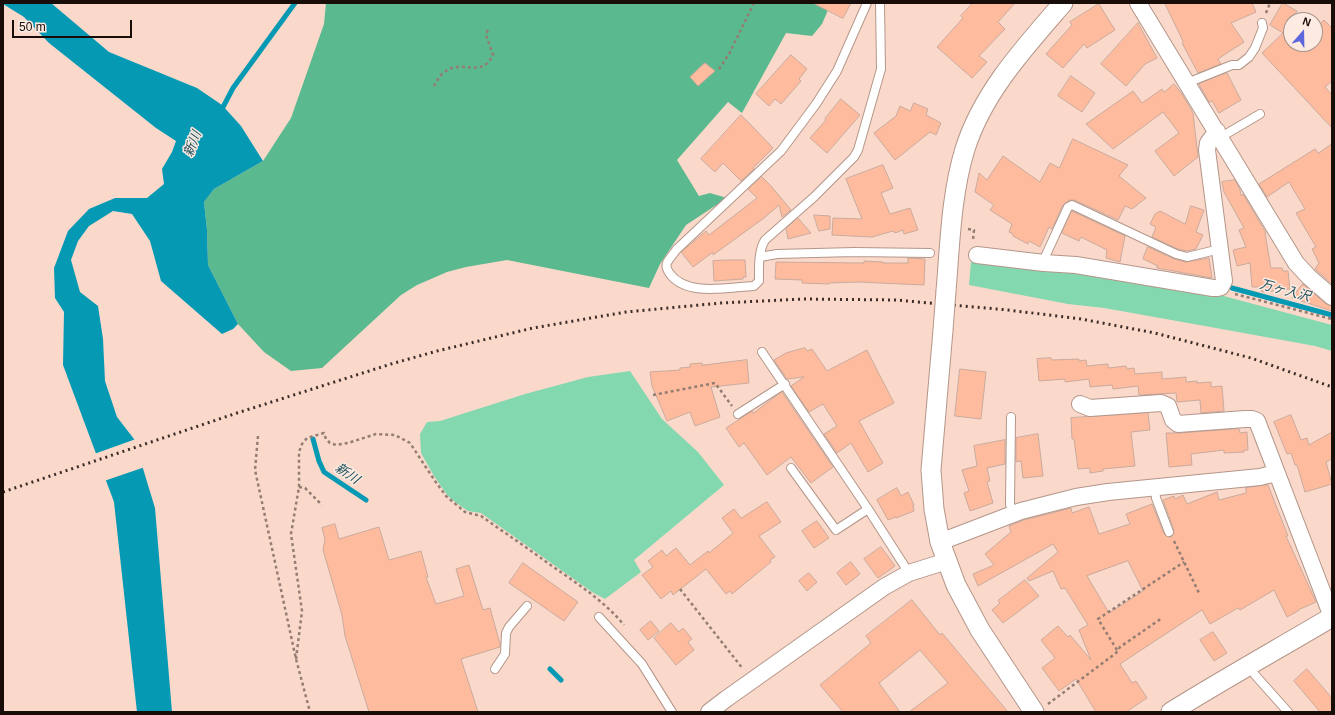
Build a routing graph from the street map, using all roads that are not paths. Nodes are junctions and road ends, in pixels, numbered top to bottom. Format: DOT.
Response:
graph roads {
  1 [pos="867,3"];
  2 [pos="880,3"];
  3 [pos="1063,3"];
  4 [pos="1138,3"];
  5 [pos="1262,22"];
  6 [pos="1187,83"];
  7 [pos="1260,114"];
  8 [pos="1219,134"];
  9 [pos="1220,249"];
  10 [pos="930,253"];
  11 [pos="973,255"];
  12 [pos="760,257"];
  13 [pos="1044,263"];
  14 [pos="1332,297"];
  15 [pos="762,352"];
  16 [pos="785,384"];
  17 [pos="1080,404"];
  18 [pos="738,414"];
  19 [pos="1011,417"];
  20 [pos="791,468"];
  21 [pos="1276,473"];
  22 [pos="1155,488"];
  23 [pos="868,509"];
  24 [pos="1013,514"];
  25 [pos="1169,532"];
  26 [pos="940,542"];
  27 [pos="946,561"];
  28 [pos="909,573"];
  29 [pos="527,606"];
  30 [pos="599,617"];
  31 [pos="1332,617"];
  32 [pos="1249,666"];
  33 [pos="495,669"];
  34 [pos="1041,708"];
  35 [pos="672,712"];
  36 [pos="709,712"];
  37 [pos="1171,712"];
  38 [pos="1288,712"];
  1 -- 12 [label="lane"];
  2 -- 12 [label="lane"];
  3 -- 26 [label="street, bridge"];
  4 -- 6 [label="street"];
  5 -- 6 [label="lane"];
  6 -- 8 [label="street"];
  7 -- 8 [label="lane"];
  8 -- 9 [label="street"];
  8 -- 14 [label="street"];
  9 -- 13 [label="street"];
  9 -- 13 [label="lane"];
  10 -- 12 [label="lane"];
  11 -- 13 [label="street"];
  15 -- 16 [label="lane"];
  16 -- 18 [label="lane"];
  16 -- 23 [label="lane"];
  17 -- 21 [label="street"];
  19 -- 24 [label="lane"];
  20 -- 23 [label="lane"];
  21 -- 22 [label="street"];
  21 -- 31 [label="street"];
  22 -- 24 [label="street"];
  22 -- 25 [label="lane"];
  23 -- 28 [label="lane"];
  24 -- 26 [label="street"];
  26 -- 27 [label="street"];
  27 -- 28 [label="street"];
  27 -- 34 [label="street"];
  28 -- 36 [label="street"];
  29 -- 33 [label="lane"];
  30 -- 35 [label="lane"];
  31 -- 32 [label="street"];
  32 -- 37 [label="street"];
  32 -- 38 [label="lane"];
}
